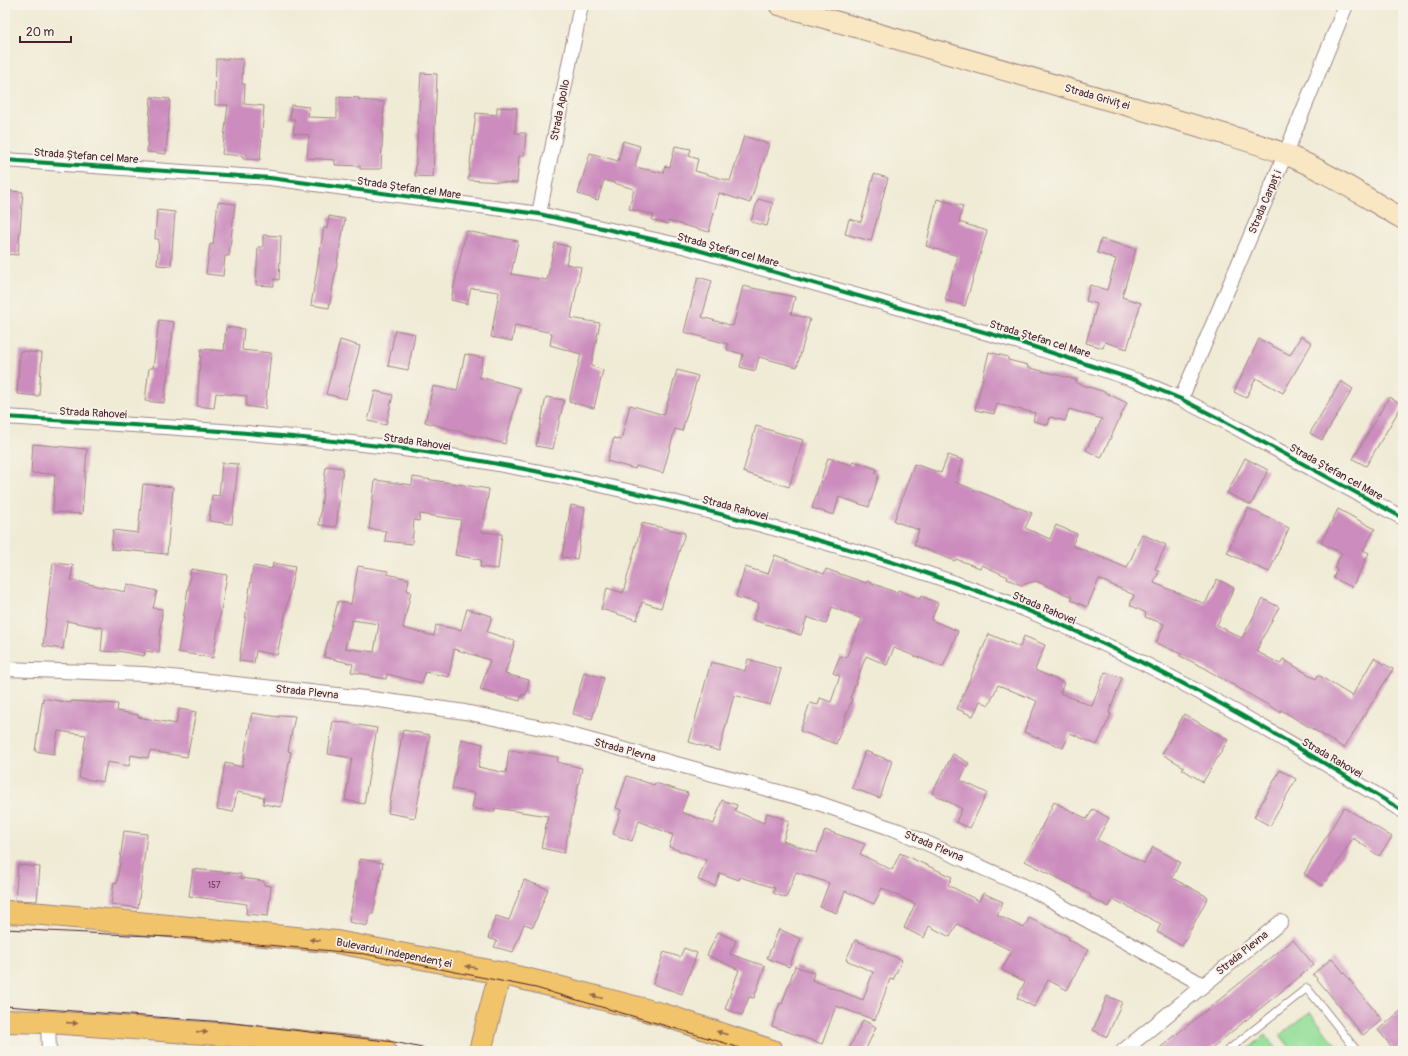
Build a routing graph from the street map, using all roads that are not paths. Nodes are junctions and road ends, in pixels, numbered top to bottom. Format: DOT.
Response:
graph roads {
  1 [pos="581,5"];
  2 [pos="779,5"];
  3 [pos="1346,5"];
  4 [pos="1286,154"];
  5 [pos="5,160"];
  6 [pos="539,214"];
  7 [pos="1403,219"];
  8 [pos="1181,399"];
  9 [pos="5,417"];
  10 [pos="1403,518"];
  11 [pos="5,669"];
  12 [pos="1403,811"];
  13 [pos="5,912"];
  14 [pos="1280,922"];
  15 [pos="500,973"];
  16 [pos="1203,984"];
  17 [pos="5,1021"];
  18 [pos="48,1022"];
  19 [pos="49,1051"];
  20 [pos="385,1051"];
  21 [pos="480,1051"];
  22 [pos="772,1051"];
  23 [pos="1124,1051"];
  24 [pos="1227,1051"];
  25 [pos="1357,1051"];
  1 -- 6 [label="street, Strada Apollo"];
  2 -- 4 [label="main road, Strada Griviței"];
  3 -- 4 [label="street, Strada Carpați"];
  4 -- 7 [label="main road, Strada Griviței"];
  4 -- 8 [label="street, Strada Carpați"];
  5 -- 6 [label="street, Strada Ștefan cel Mare"];
  6 -- 8 [label="street, Strada Ștefan cel Mare"];
  8 -- 10 [label="street, Strada Ștefan cel Mare"];
  9 -- 12 [label="street, Strada Rahovei"];
  11 -- 16 [label="street, Strada Plevna"];
  15 -- 13 [label="main road, Bulevardul Independenței, one-way"];
  14 -- 16 [label="street, Strada Plevna"];
  15 -- 21 [label="main road"];
  22 -- 15 [label="main road, Bulevardul Independenței, one-way"];
  16 -- 23 [label="street, Strada Plevna"];
  17 -- 18 [label="main road"];
  18 -- 19 [label="street"];
  18 -- 20 [label="main road, one-way"];
  24 -- 25 [label="lane"];
}
